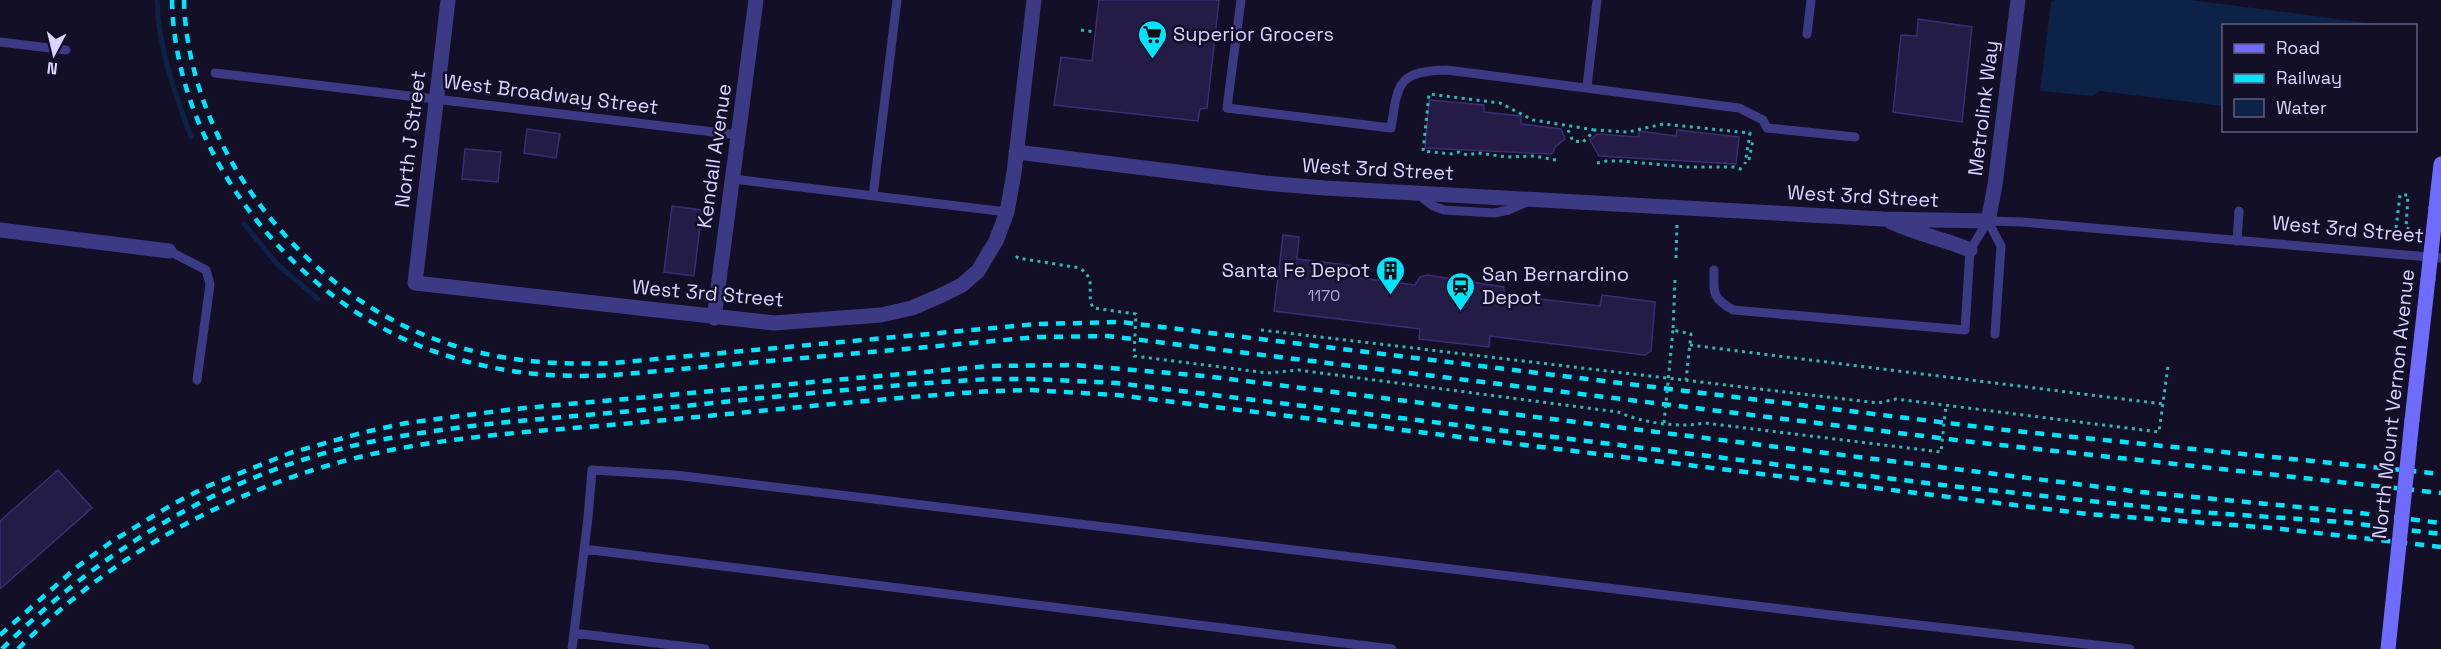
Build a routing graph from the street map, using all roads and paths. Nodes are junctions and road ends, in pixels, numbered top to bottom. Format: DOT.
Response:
graph roads {
  1 [pos="448,0"];
  2 [pos="756,0"];
  3 [pos="897,0"];
  4 [pos="1034,0"];
  5 [pos="1241,0"];
  6 [pos="1597,0"];
  7 [pos="1811,0"];
  8 [pos="2018,0"];
  9 [pos="1081,30"];
  10 [pos="1095,32"];
  11 [pos="1807,34"];
  12 [pos="0,42"];
  13 [pos="66,50"];
  14 [pos="215,73"];
  15 [pos="1587,87"];
  16 [pos="436,98"];
  17 [pos="1568,130"];
  18 [pos="1595,130"];
  19 [pos="739,135"];
  20 [pos="1855,137"];
  21 [pos="1753,141"];
  22 [pos="1016,152"];
  23 [pos="1556,160"];
  24 [pos="1749,160"];
  25 [pos="1597,163"];
  26 [pos="1745,164"];
  27 [pos="2441,164"];
  28 [pos="1744,170"];
  29 [pos="733,178"];
  30 [pos="873,196"];
  31 [pos="2239,210"];
  32 [pos="1007,212"];
  33 [pos="1677,219"];
  34 [pos="1883,219"];
  35 [pos="1988,221"];
  36 [pos="2396,228"];
  37 [pos="2410,229"];
  38 [pos="0,230"];
  39 [pos="2236,241"];
  40 [pos="1970,250"];
  41 [pos="168,251"];
  42 [pos="1016,256"];
  43 [pos="1676,258"];
  44 [pos="2441,258"];
  45 [pos="1714,270"];
  46 [pos="1675,280"];
  47 [pos="415,283"];
  48 [pos="714,318"];
  49 [pos="1261,330"];
  50 [pos="1673,330"];
  51 [pos="1995,334"];
  52 [pos="1690,345"];
  53 [pos="2168,366"];
  54 [pos="197,380"];
  55 [pos="1686,381"];
  56 [pos="2163,404"];
  57 [pos="1946,405"];
  58 [pos="1664,423"];
  59 [pos="584,549"];
  60 [pos="574,633"];
  61 [pos="572,649"];
  62 [pos="705,649"];
  63 [pos="1392,649"];
  64 [pos="2130,649"];
  65 [pos="2388,649"];
  1 -- 16 [label="street, North J Street"];
  2 -- 19 [label="street, Kendall Avenue"];
  3 -- 30 [label="lane"];
  4 -- 22 [label="street"];
  5 -- 15 [label="lane"];
  6 -- 15 [label="lane"];
  7 -- 11 [label="lane"];
  8 -- 35 [label="street, Metrolink Way"];
  9 -- 10 [label="path"];
  12 -- 13 [label="lane"];
  14 -- 16 [label="lane, West Broadway Street"];
  15 -- 20 [label="lane"];
  16 -- 19 [label="lane, West Broadway Street"];
  16 -- 47 [label="street, North J Street"];
  17 -- 18 [label="path"];
  18 -- 23 [label="path"];
  18 -- 26 [label="path"];
  19 -- 29 [label="street, Kendall Avenue"];
  21 -- 24 [label="path"];
  22 -- 32 [label="street, West 3rd Street"];
  22 -- 34 [label="street, West 3rd Street"];
  25 -- 28 [label="path"];
  27 -- 65 [label="main road, North Mount Vernon Avenue, bridge"];
  29 -- 30 [label="lane"];
  29 -- 48 [label="street, Kendall Avenue"];
  30 -- 32 [label="lane"];
  31 -- 39 [label="lane"];
  32 -- 48 [label="street, West 3rd Street"];
  33 -- 43 [label="path"];
  34 -- 35 [label="street, West 3rd Street"];
  34 -- 40 [label="street"];
  35 -- 39 [label="lane, West 3rd Street"];
  35 -- 40 [label="lane, Metrolink Way"];
  35 -- 51 [label="lane"];
  36 -- 37 [label="path"];
  38 -- 41 [label="street"];
  39 -- 44 [label="lane, West 3rd Street"];
  40 -- 45 [label="lane, Metrolink Way"];
  41 -- 54 [label="lane"];
  42 -- 58 [label="path"];
  46 -- 50 [label="path"];
  47 -- 48 [label="street, West 3rd Street"];
  49 -- 55 [label="path"];
  50 -- 52 [label="path"];
  50 -- 58 [label="path, bridge"];
  52 -- 55 [label="path"];
  52 -- 56 [label="path"];
  53 -- 56 [label="path"];
  55 -- 57 [label="path"];
  56 -- 57 [label="path"];
  57 -- 58 [label="path"];
  59 -- 60 [label="lane"];
  59 -- 63 [label="lane"];
  59 -- 64 [label="lane"];
  60 -- 61 [label="lane"];
  60 -- 62 [label="lane"];
}
